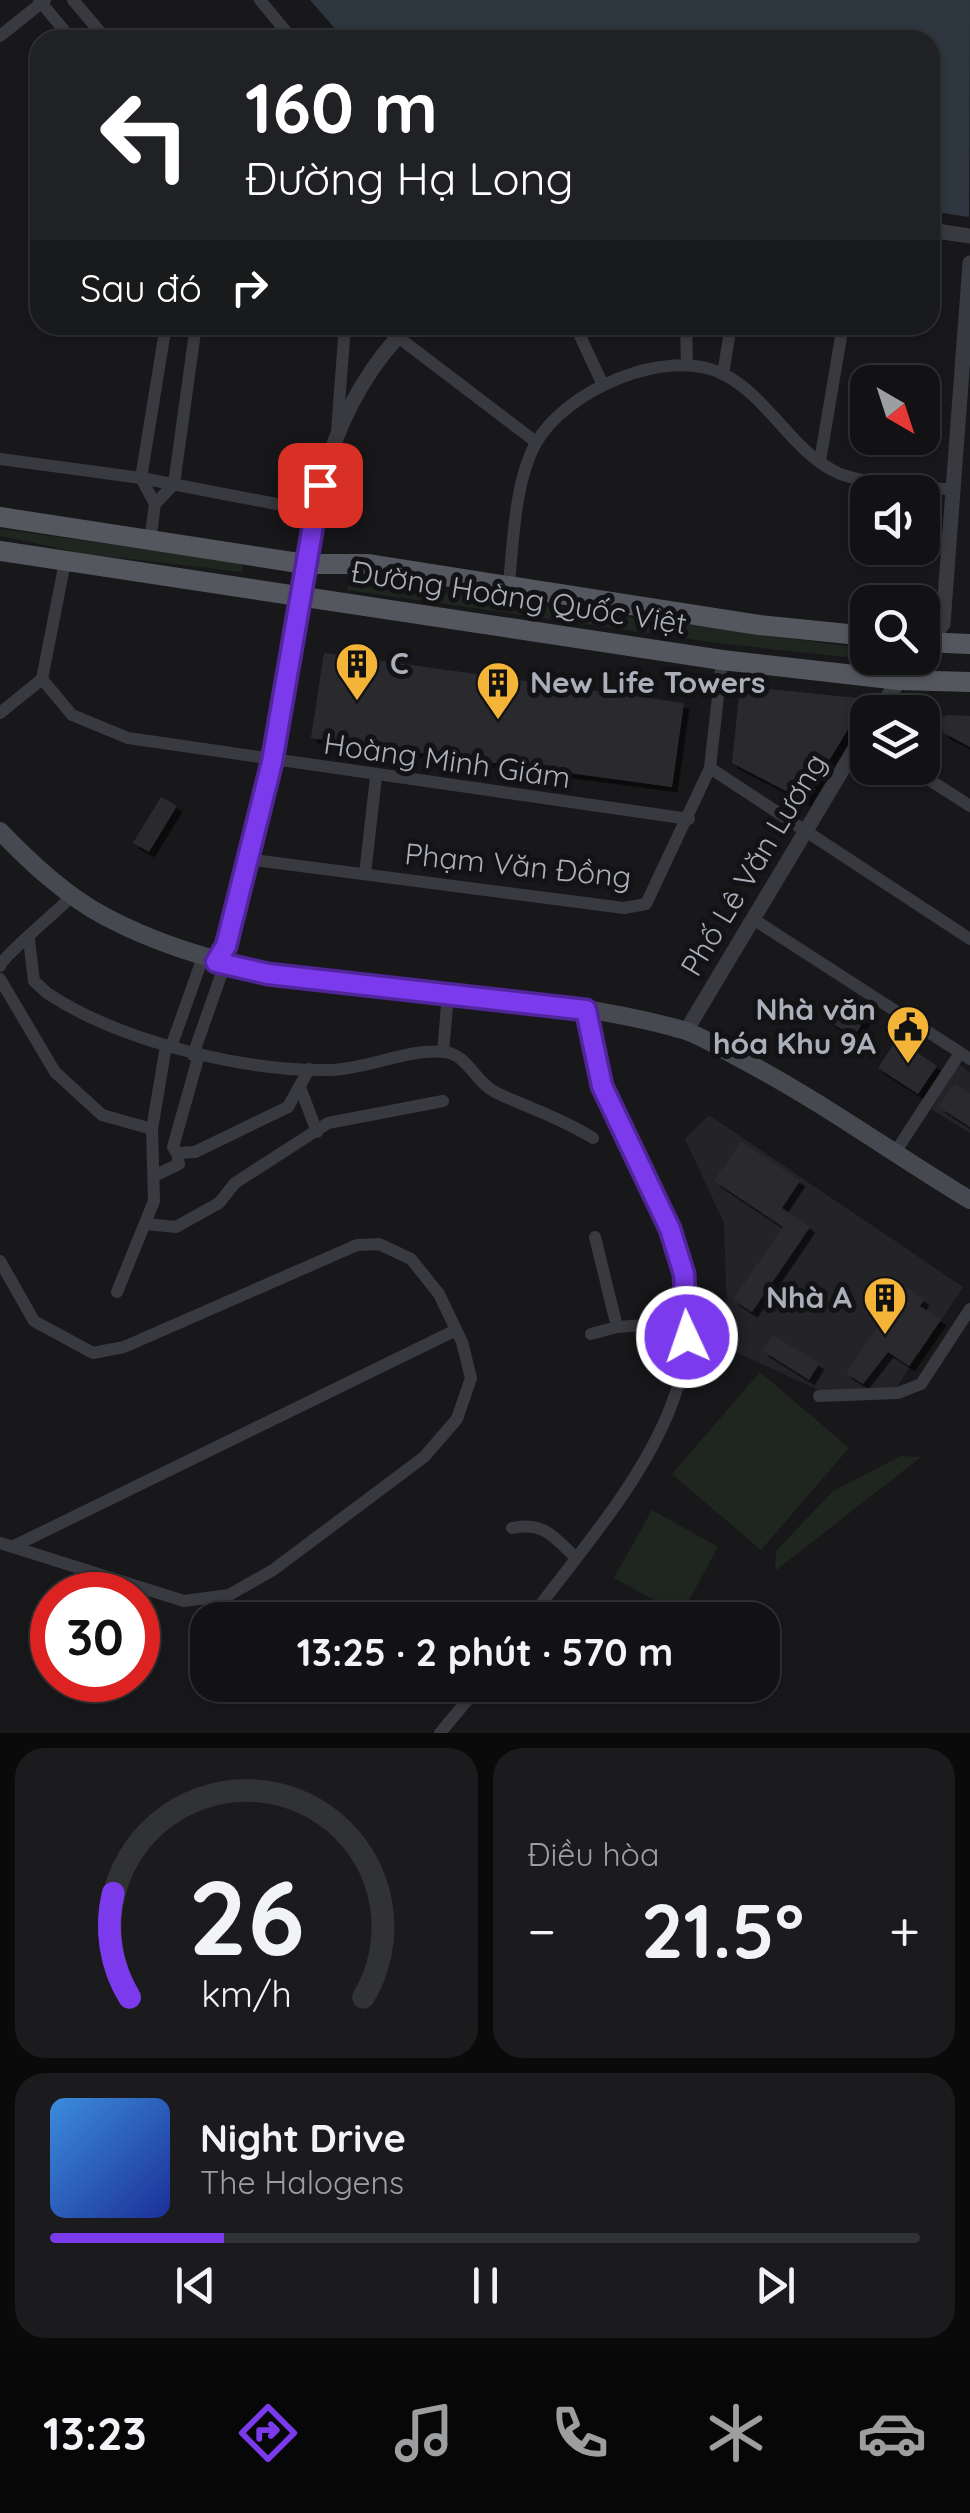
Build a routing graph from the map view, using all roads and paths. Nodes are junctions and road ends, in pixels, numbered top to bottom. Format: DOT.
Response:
graph roads {
  1 [pos="73,0"];
  2 [pos="260,0"];
  3 [pos="42,1"];
  4 [pos="64,30"];
  5 [pos="98,30"];
  6 [pos="285,30"];
  7 [pos="0,36"];
  8 [pos="940,232"];
  9 [pos="970,236"];
  10 [pos="970,272"];
  11 [pos="164,335"];
  12 [pos="195,335"];
  13 [pos="344,335"];
  14 [pos="401,335"];
  15 [pos="409,335"];
  16 [pos="580,335"];
  17 [pos="686,335"];
  18 [pos="729,335"];
  19 [pos="841,335"];
  20 [pos="687,364"];
  21 [pos="723,374"];
  22 [pos="602,383"];
  23 [pos="337,432"];
  24 [pos="536,442"];
  25 [pos="962,447"];
  26 [pos="0,459"];
  27 [pos="820,461"];
  28 [pos="141,478"];
  29 [pos="174,484"];
  30 [pos="951,490"];
  31 [pos="155,504"];
  32 [pos="314,511"];
  33 [pos="0,517"];
  34 [pos="150,541"];
  35 [pos="0,551"];
  36 [pos="65,562"];
  37 [pos="305,564"];
  38 [pos="509,584"];
  39 [pos="302,595"];
  40 [pos="940,628"];
  41 [pos="850,634"];
  42 [pos="970,644"];
  43 [pos="940,647"];
  44 [pos="722,660"];
  45 [pos="903,675"];
  46 [pos="42,679"];
  47 [pos="899,680"];
  48 [pos="970,682"];
  49 [pos="888,695"];
  50 [pos="0,714"];
  51 [pos="850,761"];
  52 [pos="272,762"];
  53 [pos="710,768"];
  54 [pos="376,777"];
  55 [pos="937,785"];
  56 [pos="970,806"];
  57 [pos="689,819"];
  58 [pos="0,831"];
  59 [pos="807,833"];
  60 [pos="246,859"];
  61 [pos="365,874"];
  62 [pos="74,895"];
  63 [pos="753,919"];
  64 [pos="970,939"];
  65 [pos="28,940"];
  66 [pos="215,961"];
  67 [pos="0,966"];
  68 [pos="0,978"];
  69 [pos="448,994"];
  70 [pos="586,1010"];
  71 [pos="686,1031"];
  72 [pos="168,1046"];
  73 [pos="444,1052"];
  74 [pos="196,1055"];
  75 [pos="965,1056"];
  76 [pos="309,1069"];
  77 [pos="300,1087"];
  78 [pos="443,1101"];
  79 [pos="180,1121"];
  80 [pos="153,1123"];
  81 [pos="317,1132"];
  82 [pos="593,1138"];
  83 [pos="177,1154"];
  84 [pos="894,1154"];
  85 [pos="154,1176"];
  86 [pos="970,1200"];
  87 [pos="146,1224"];
  88 [pos="595,1237"];
  89 [pos="0,1261"];
  90 [pos="117,1292"];
  91 [pos="968,1317"];
  92 [pos="686,1322"];
  93 [pos="617,1327"];
  94 [pos="456,1330"];
  95 [pos="591,1334"];
  96 [pos="820,1396"];
  97 [pos="512,1528"];
  98 [pos="6,1545"];
  99 [pos="575,1558"];
  100 [pos="542,1602"];
  101 [pos="466,1702"];
  102 [pos="440,1733"];
  1 -- 5 [label="street"];
  2 -- 6 [label="street"];
  3 -- 4 [label="street"];
  3 -- 7 [label="street"];
  8 -- 9 [label="street"];
  10 -- 25 [label="street"];
  11 -- 28 [label="street"];
  12 -- 29 [label="street"];
  13 -- 23 [label="street"];
  14 -- 23 [label="street"];
  15 -- 24 [label="street"];
  16 -- 22 [label="street"];
  17 -- 20 [label="street"];
  18 -- 21 [label="street"];
  19 -- 27 [label="street"];
  20 -- 21 [label="street"];
  20 -- 22 [label="street"];
  21 -- 27 [label="street"];
  22 -- 24 [label="street"];
  23 -- 32 [label="street"];
  24 -- 38 [label="street"];
  25 -- 30 [label="street"];
  26 -- 28 [label="street"];
  27 -- 30 [label="street"];
  28 -- 29 [label="street"];
  28 -- 31 [label="street"];
  29 -- 31 [label="street"];
  29 -- 32 [label="street"];
  30 -- 40 [label="street"];
  31 -- 34 [label="street"];
  32 -- 37 [label="street"];
  33 -- 34 [label="main road, Đường Hoàng Quốc Việt"];
  34 -- 37 [label="main road, Đường Hoàng Quốc Việt"];
  35 -- 36 [label="main road, Đường Hoàng Quốc Việt"];
  36 -- 39 [label="main road, Đường Hoàng Quốc Việt"];
  36 -- 46 [label="street"];
  37 -- 38 [label="main road, Đường Hoàng Quốc Việt"];
  37 -- 39 [label="street"];
  38 -- 41 [label="main road, Đường Hoàng Quốc Việt"];
  39 -- 44 [label="main road, Đường Hoàng Quốc Việt"];
  39 -- 52 [label="street"];
  42 -- 43 [label="main road"];
  44 -- 47 [label="main road, Đường Hoàng Quốc Việt"];
  44 -- 53 [label="street, Phạm Văn Đồng"];
  45 -- 47 [label="street"];
  46 -- 50 [label="street"];
  46 -- 52 [label="street, Hoàng Minh Giám"];
  47 -- 48 [label="main road, Đường Hoàng Quốc Việt"];
  47 -- 49 [label="street"];
  51 -- 59 [label="street, Phố Lê Văn Lương"];
  52 -- 54 [label="street, Hoàng Minh Giám"];
  52 -- 60 [label="street"];
  53 -- 57 [label="street, Phạm Văn Đồng"];
  53 -- 59 [label="street"];
  54 -- 57 [label="street, Hoàng Minh Giám"];
  54 -- 61 [label="street"];
  55 -- 56 [label="street"];
  57 -- 61 [label="street, Phạm Văn Đồng"];
  58 -- 62 [label="main road"];
  59 -- 63 [label="street, Phố Lê Văn Lương"];
  59 -- 64 [label="street"];
  60 -- 61 [label="street, Phạm Văn Đồng"];
  60 -- 66 [label="street"];
  62 -- 65 [label="street"];
  62 -- 66 [label="main road"];
  63 -- 71 [label="street, Phố Lê Văn Lương"];
  63 -- 75 [label="street"];
  65 -- 67 [label="street"];
  65 -- 72 [label="street"];
  66 -- 69 [label="main road"];
  66 -- 72 [label="street"];
  66 -- 74 [label="street"];
  68 -- 80 [label="street"];
  69 -- 70 [label="main road"];
  69 -- 73 [label="street"];
  70 -- 71 [label="main road"];
  70 -- 92 [label="street"];
  71 -- 84 [label="main road"];
  72 -- 74 [label="street"];
  72 -- 80 [label="street"];
  73 -- 76 [label="street"];
  73 -- 82 [label="street"];
  74 -- 76 [label="street"];
  74 -- 79 [label="street"];
  75 -- 84 [label="street"];
  76 -- 77 [label="street"];
  77 -- 81 [label="street"];
  77 -- 83 [label="street"];
  78 -- 81 [label="street"];
  79 -- 80 [label="street"];
  79 -- 83 [label="street"];
  80 -- 85 [label="street"];
  81 -- 87 [label="street"];
  83 -- 85 [label="street"];
  84 -- 86 [label="main road"];
  85 -- 87 [label="street"];
  87 -- 90 [label="street"];
  88 -- 93 [label="street"];
  89 -- 94 [label="street"];
  91 -- 96 [label="street"];
  92 -- 93 [label="street"];
  92 -- 99 [label="street"];
  93 -- 95 [label="street"];
  94 -- 98 [label="street"];
  94 -- 98 [label="street"];
  97 -- 99 [label="street"];
  99 -- 100 [label="street"];
  101 -- 102 [label="street"];
}
